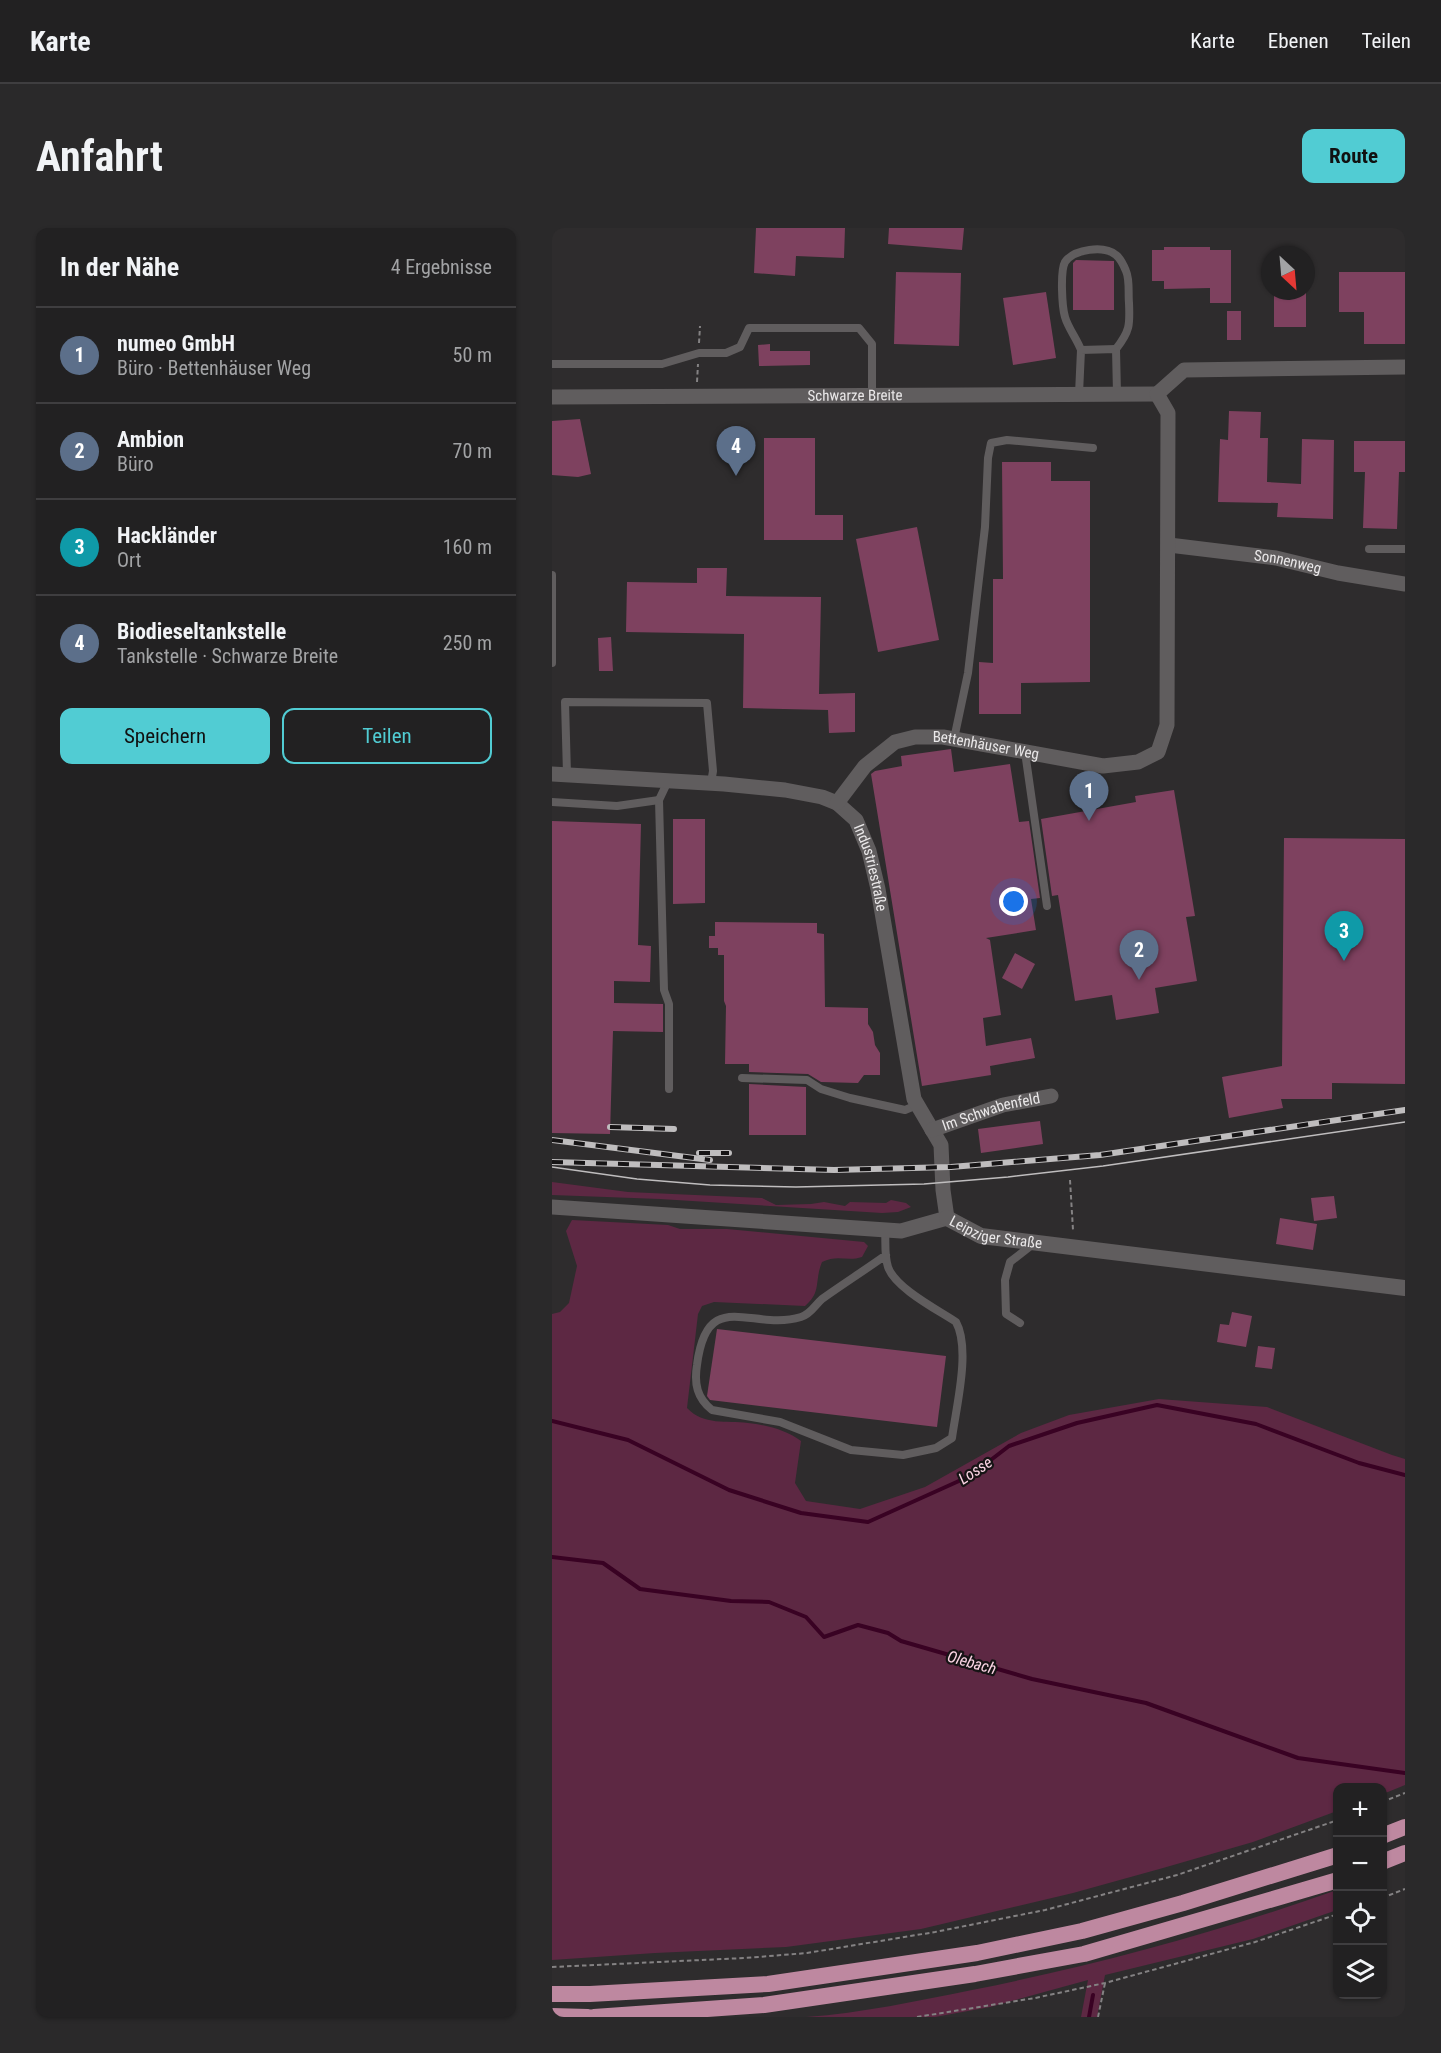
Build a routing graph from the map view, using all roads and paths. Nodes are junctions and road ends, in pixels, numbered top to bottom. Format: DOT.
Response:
graph roads {
  1 [pos="1116,349"];
  2 [pos="1081,350"];
  3 [pos="552,364"];
  4 [pos="1405,367"];
  5 [pos="1079,394"];
  6 [pos="1117,394"];
  7 [pos="1157,394"];
  8 [pos="872,396"];
  9 [pos="552,397"];
  10 [pos="1093,448"];
  11 [pos="1168,544"];
  12 [pos="1369,549"];
  13 [pos="1405,549"];
  14 [pos="552,575"];
  15 [pos="1405,584"];
  16 [pos="552,663"];
  17 [pos="954,739"];
  18 [pos="1025,752"];
  19 [pos="560,774"];
  20 [pos="668,781"];
  21 [pos="711,783"];
  22 [pos="659,800"];
  23 [pos="552,802"];
  24 [pos="837,804"];
  25 [pos="1047,906"];
  26 [pos="742,1078"];
  27 [pos="669,1089"];
  28 [pos="1051,1096"];
  29 [pos="917,1105"];
  30 [pos="933,1130"];
  31 [pos="1070,1180"];
  32 [pos="552,1207"];
  33 [pos="947,1218"];
  34 [pos="885,1230"];
  35 [pos="1073,1230"];
  36 [pos="1034,1243"];
  37 [pos="886,1255"];
  38 [pos="1405,1288"];
  39 [pos="1020,1323"];
  40 [pos="1405,1793"];
  41 [pos="1387,1800"];
  42 [pos="1333,1822"];
  43 [pos="1405,1827"];
  44 [pos="1387,1834"];
  45 [pos="1405,1853"];
  46 [pos="1333,1857"];
  47 [pos="1387,1860"];
  48 [pos="1333,1881"];
  49 [pos="1405,1888"];
  50 [pos="1387,1896"];
  51 [pos="1333,1916"];
  52 [pos="552,1967"];
  53 [pos="1105,1983"];
  54 [pos="552,1994"];
  55 [pos="552,2016"];
  56 [pos="588,2017"];
  57 [pos="594,2017"];
  58 [pos="917,2017"];
  59 [pos="1098,2017"];
  1 -- 2 [label="lane"];
  1 -- 2 [label="lane"];
  1 -- 6 [label="lane"];
  2 -- 5 [label="lane"];
  3 -- 8 [label="lane"];
  4 -- 7 [label="street"];
  5 -- 6 [label="street, Schwarze Breite"];
  5 -- 8 [label="street, Schwarze Breite"];
  6 -- 7 [label="street, Schwarze Breite"];
  7 -- 11 [label="street"];
  8 -- 9 [label="street, Schwarze Breite"];
  10 -- 17 [label="lane"];
  11 -- 15 [label="street, Sonnenweg"];
  11 -- 18 [label="street, Bettenhäuser Weg"];
  12 -- 13 [label="lane"];
  14 -- 16 [label="lane"];
  17 -- 18 [label="street, Bettenhäuser Weg"];
  17 -- 24 [label="street, Bettenhäuser Weg"];
  18 -- 25 [label="lane"];
  19 -- 20 [label="street, Industriestraße"];
  19 -- 21 [label="lane"];
  20 -- 21 [label="street, Industriestraße"];
  20 -- 22 [label="lane"];
  21 -- 24 [label="street, Industriestraße"];
  22 -- 23 [label="lane"];
  22 -- 27 [label="lane"];
  24 -- 29 [label="street, Industriestraße"];
  26 -- 29 [label="lane"];
  28 -- 30 [label="street, Im Schwabenfeld"];
  29 -- 30 [label="street, Industriestraße"];
  30 -- 33 [label="street, Industriestraße"];
  31 -- 35 [label="path"];
  32 -- 34 [label="street, Leipziger Straße"];
  33 -- 34 [label="street, Leipziger Straße"];
  33 -- 36 [label="street, Leipziger Straße"];
  34 -- 37 [label="lane"];
  36 -- 38 [label="street, Leipziger Straße"];
  36 -- 39 [label="lane"];
  37 -- 37 [label="lane"];
  40 -- 41 [label="path"];
  42 -- 52 [label="path"];
  43 -- 44 [label="highway"];
  45 -- 47 [label="highway"];
  46 -- 54 [label="highway"];
  48 -- 57 [label="highway"];
  49 -- 50 [label="path"];
  51 -- 53 [label="path"];
  53 -- 58 [label="path"];
  53 -- 59 [label="path"];
  55 -- 56 [label="highway"];
}
